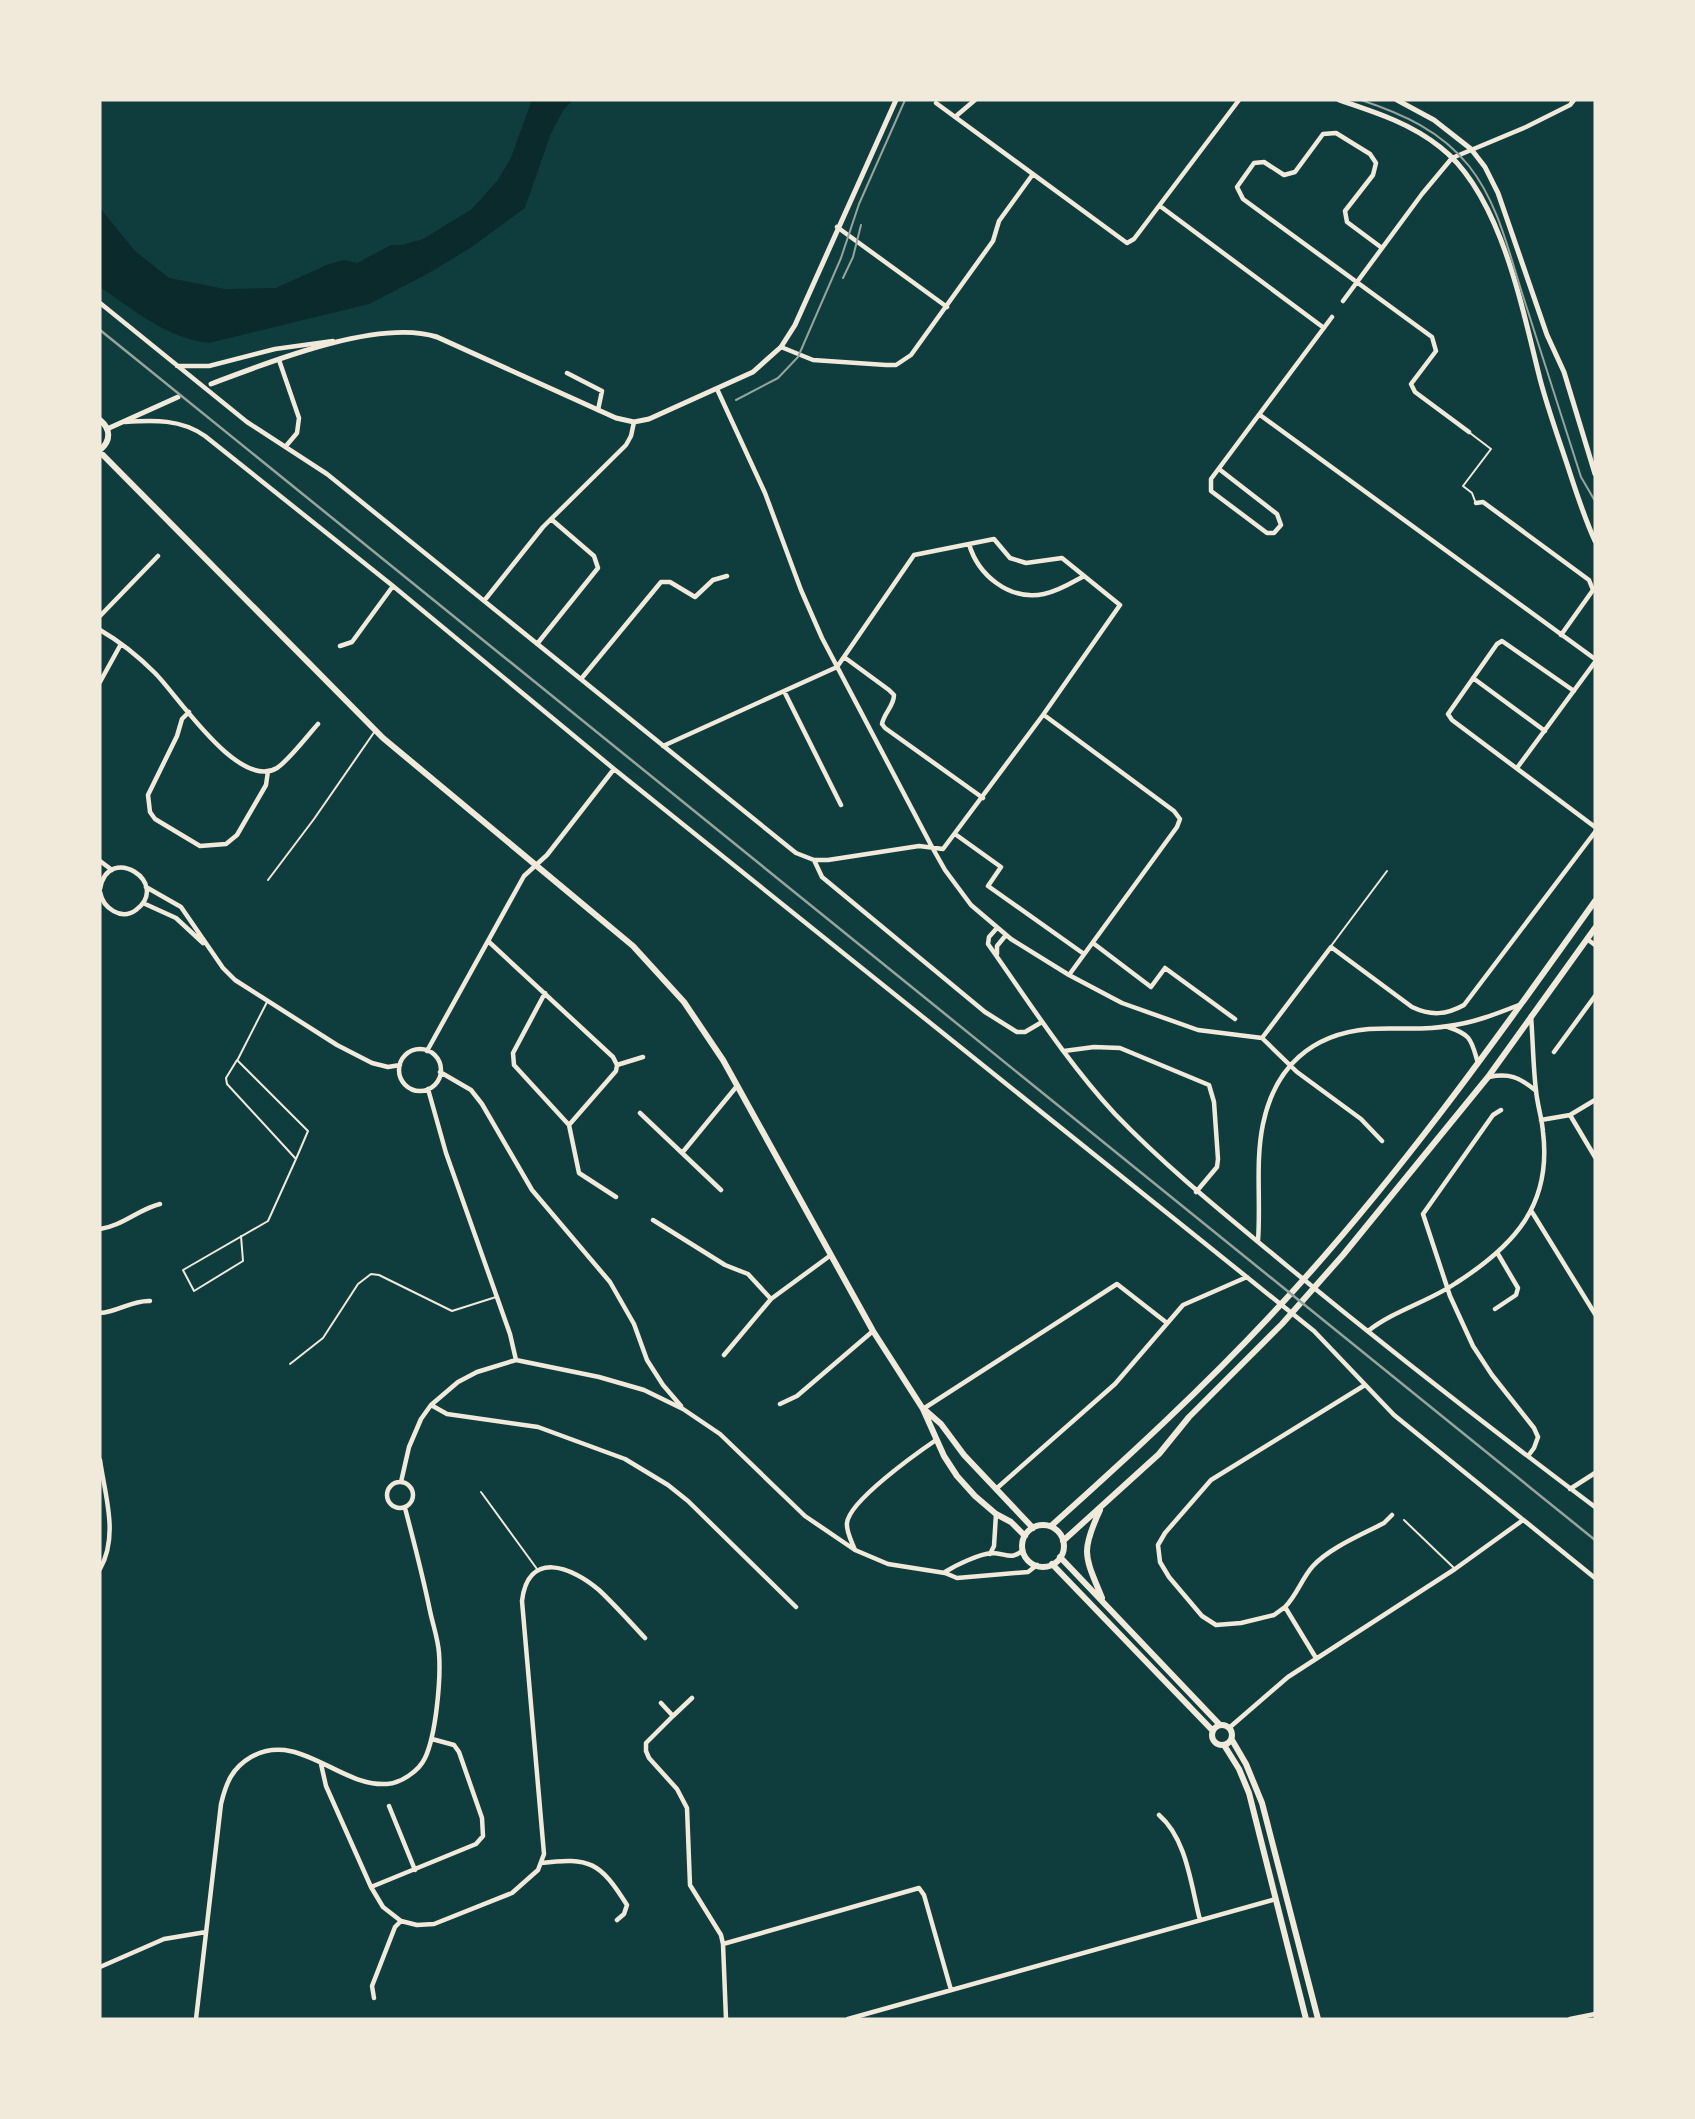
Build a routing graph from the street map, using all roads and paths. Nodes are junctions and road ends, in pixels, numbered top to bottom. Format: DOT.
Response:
graph roads {
  1 [pos="896,100"];
  2 [pos="975,100"];
  3 [pos="1239,100"];
  4 [pos="1339,100"];
  5 [pos="1397,100"];
  6 [pos="1574,100"];
  7 [pos="936,103"];
  8 [pos="955,117"];
  9 [pos="1471,149"];
  10 [pos="1451,158"];
  11 [pos="1033,174"];
  12 [pos="1160,206"];
  13 [pos="837,227"];
  14 [pos="1382,248"];
  15 [pos="1356,283"];
  16 [pos="1343,301"];
  17 [pos="100,303"];
  18 [pos="947,307"];
  19 [pos="1332,317"];
  20 [pos="1324,328"];
  21 [pos="348,339"];
  22 [pos="781,347"];
  23 [pos="279,360"];
  24 [pos="177,366"];
  25 [pos="567,373"];
  26 [pos="214,383"];
  27 [pos="717,389"];
  28 [pos="178,397"];
  29 [pos="598,410"];
  30 [pos="1260,415"];
  31 [pos="100,420"];
  32 [pos="125,422"];
  33 [pos="635,422"];
  34 [pos="107,429"];
  35 [pos="1469,432"];
  36 [pos="286,446"];
  37 [pos="100,451"];
  38 [pos="1219,469"];
  39 [pos="1595,474"];
  40 [pos="1476,503"];
  41 [pos="551,519"];
  42 [pos="1595,541"];
  43 [pos="969,544"];
  44 [pos="158,556"];
  45 [pos="726,576"];
  46 [pos="1084,576"];
  47 [pos="393,586"];
  48 [pos="484,601"];
  49 [pos="100,616"];
  50 [pos="100,630"];
  51 [pos="1561,635"];
  52 [pos="121,644"];
  53 [pos="537,644"];
  54 [pos="340,646"];
  55 [pos="844,657"];
  56 [pos="1595,661"];
  57 [pos="837,667"];
  58 [pos="1473,677"];
  59 [pos="581,679"];
  60 [pos="100,682"];
  61 [pos="784,691"];
  62 [pos="1574,691"];
  63 [pos="189,712"];
  64 [pos="1044,715"];
  65 [pos="318,724"];
  66 [pos="375,730"];
  67 [pos="1545,731"];
  68 [pos="663,746"];
  69 [pos="1517,768"];
  70 [pos="614,769"];
  71 [pos="268,771"];
  72 [pos="983,798"];
  73 [pos="841,805"];
  74 [pos="1595,829"];
  75 [pos="955,834"];
  76 [pos="932,847"];
  77 [pos="814,860"];
  78 [pos="100,861"];
  79 [pos="536,865"];
  80 [pos="112,870"];
  81 [pos="1387,871"];
  82 [pos="268,880"];
  83 [pos="146,887"];
  84 [pos="100,890"];
  85 [pos="101,900"];
  86 [pos="1595,901"];
  87 [pos="143,903"];
  88 [pos="997,928"];
  89 [pos="1595,928"];
  90 [pos="1006,934"];
  91 [pos="1587,939"];
  92 [pos="488,941"];
  93 [pos="1093,943"];
  94 [pos="207,945"];
  95 [pos="1595,945"];
  96 [pos="1331,947"];
  97 [pos="1084,954"];
  98 [pos="998,958"];
  99 [pos="1069,975"];
  100 [pos="545,993"];
  101 [pos="1595,996"];
  102 [pos="268,1001"];
  103 [pos="1521,1005"];
  104 [pos="1531,1015"];
  105 [pos="1235,1020"];
  106 [pos="1042,1022"];
  107 [pos="1447,1027"];
  108 [pos="1262,1038"];
  109 [pos="428,1051"];
  110 [pos="1063,1052"];
  111 [pos="1554,1052"];
  112 [pos="643,1057"];
  113 [pos="237,1060"];
  114 [pos="400,1065"];
  115 [pos="617,1065"];
  116 [pos="1290,1065"];
  117 [pos="1478,1065"];
  118 [pos="440,1072"];
  119 [pos="1488,1077"];
  120 [pos="737,1085"];
  121 [pos="428,1089"];
  122 [pos="1536,1090"];
  123 [pos="1595,1100"];
  124 [pos="1501,1110"];
  125 [pos="640,1113"];
  126 [pos="1570,1115"];
  127 [pos="1541,1120"];
  128 [pos="569,1125"];
  129 [pos="1382,1141"];
  130 [pos="682,1153"];
  131 [pos="1595,1157"];
  132 [pos="296,1159"];
  133 [pos="721,1190"];
  134 [pos="1196,1192"];
  135 [pos="616,1197"];
  136 [pos="160,1204"];
  137 [pos="1532,1211"];
  138 [pos="653,1220"];
  139 [pos="100,1229"];
  140 [pos="241,1236"];
  141 [pos="1258,1241"];
  142 [pos="1498,1254"];
  143 [pos="831,1255"];
  144 [pos="1247,1277"];
  145 [pos="1447,1289"];
  146 [pos="496,1297"];
  147 [pos="771,1299"];
  148 [pos="150,1301"];
  149 [pos="1495,1309"];
  150 [pos="100,1313"];
  151 [pos="1595,1314"];
  152 [pos="1167,1323"];
  153 [pos="873,1331"];
  154 [pos="1368,1331"];
  155 [pos="724,1355"];
  156 [pos="516,1360"];
  157 [pos="290,1364"];
  158 [pos="1365,1385"];
  159 [pos="780,1404"];
  160 [pos="432,1405"];
  161 [pos="683,1409"];
  162 [pos="923,1409"];
  163 [pos="936,1440"];
  164 [pos="1528,1455"];
  165 [pos="100,1460"];
  166 [pos="1595,1473"];
  167 [pos="401,1482"];
  168 [pos="996,1489"];
  169 [pos="1570,1489"];
  170 [pos="481,1492"];
  171 [pos="1102,1507"];
  172 [pos="1595,1507"];
  173 [pos="404,1508"];
  174 [pos="996,1514"];
  175 [pos="1392,1515"];
  176 [pos="1404,1520"];
  177 [pos="1523,1520"];
  178 [pos="1051,1526"];
  179 [pos="1033,1528"];
  180 [pos="1025,1536"];
  181 [pos="1063,1541"];
  182 [pos="855,1550"];
  183 [pos="1023,1550"];
  184 [pos="989,1554"];
  185 [pos="1060,1557"];
  186 [pos="1052,1564"];
  187 [pos="1037,1565"];
  188 [pos="100,1569"];
  189 [pos="537,1569"];
  190 [pos="1455,1569"];
  191 [pos="945,1573"];
  192 [pos="1595,1578"];
  193 [pos="1104,1603"];
  194 [pos="796,1607"];
  195 [pos="1285,1607"];
  196 [pos="645,1638"];
  197 [pos="1316,1658"];
  198 [pos="692,1698"];
  199 [pos="661,1703"];
  200 [pos="673,1716"];
  201 [pos="1220,1726"];
  202 [pos="1229,1728"];
  203 [pos="1213,1731"];
  204 [pos="432,1739"];
  205 [pos="1232,1740"];
  206 [pos="1224,1745"];
  207 [pos="321,1764"];
  208 [pos="388,1806"];
  209 [pos="1159,1815"];
  210 [pos="541,1863"];
  211 [pos="415,1870"];
  212 [pos="371,1887"];
  213 [pos="1276,1899"];
  214 [pos="617,1920"];
  215 [pos="1200,1920"];
  216 [pos="401,1921"];
  217 [pos="206,1932"];
  218 [pos="723,1944"];
  219 [pos="100,1967"];
  220 [pos="951,1990"];
  221 [pos="374,1998"];
  222 [pos="1595,2014"];
  223 [pos="197,2019"];
  224 [pos="726,2019"];
  225 [pos="848,2019"];
  226 [pos="1306,2019"];
  227 [pos="1318,2019"];
  228 [pos="1570,2019"];
  1 -- 13 [label="street"];
  2 -- 8 [label="street"];
  3 -- 12 [label="street"];
  4 -- 10 [label="street"];
  5 -- 9 [label="street"];
  6 -- 9 [label="street"];
  7 -- 8 [label="street"];
  8 -- 11 [label="street"];
  9 -- 10 [label="street"];
  9 -- 39 [label="street"];
  10 -- 14 [label="street"];
  10 -- 42 [label="street"];
  11 -- 12 [label="street"];
  11 -- 18 [label="street"];
  12 -- 20 [label="street"];
  13 -- 18 [label="street"];
  13 -- 22 [label="street"];
  14 -- 15 [label="street"];
  14 -- 15 [label="street"];
  15 -- 16 [label="street"];
  15 -- 35 [label="street"];
  17 -- 24 [label="street"];
  18 -- 22 [label="street"];
  19 -- 20 [label="street"];
  20 -- 30 [label="street"];
  21 -- 23 [label="street"];
  21 -- 24 [label="street"];
  21 -- 29 [label="street"];
  22 -- 27 [label="street"];
  23 -- 26 [label="street"];
  23 -- 36 [label="street"];
  24 -- 36 [label="street"];
  25 -- 29 [label="street"];
  27 -- 33 [label="street"];
  27 -- 57 [label="street"];
  28 -- 32 [label="street"];
  29 -- 33 [label="street"];
  30 -- 38 [label="street"];
  30 -- 51 [label="street"];
  31 -- 34 [label="main road"];
  32 -- 34 [label="street"];
  32 -- 47 [label="street"];
  33 -- 41 [label="street"];
  34 -- 37 [label="main road"];
  35 -- 40 [label="lane"];
  36 -- 48 [label="street"];
  37 -- 66 [label="main road"];
  38 -- 38 [label="street"];
  40 -- 51 [label="street"];
  41 -- 48 [label="street"];
  41 -- 53 [label="street"];
  43 -- 46 [label="street"];
  43 -- 46 [label="street"];
  43 -- 55 [label="street"];
  44 -- 49 [label="street"];
  45 -- 59 [label="street"];
  46 -- 64 [label="street"];
  47 -- 54 [label="street"];
  47 -- 70 [label="street"];
  48 -- 53 [label="street"];
  50 -- 52 [label="street"];
  51 -- 56 [label="street"];
  52 -- 60 [label="street"];
  52 -- 63 [label="street"];
  53 -- 59 [label="street"];
  55 -- 57 [label="street"];
  55 -- 72 [label="street"];
  56 -- 62 [label="street"];
  57 -- 61 [label="street"];
  57 -- 76 [label="street"];
  58 -- 62 [label="street"];
  58 -- 67 [label="street"];
  58 -- 69 [label="street"];
  59 -- 68 [label="street"];
  61 -- 68 [label="street"];
  61 -- 73 [label="street"];
  62 -- 67 [label="street"];
  63 -- 71 [label="street"];
  63 -- 71 [label="street"];
  64 -- 72 [label="street"];
  64 -- 93 [label="street"];
  65 -- 71 [label="street"];
  66 -- 79 [label="main road"];
  66 -- 82 [label="lane"];
  67 -- 69 [label="street"];
  68 -- 77 [label="street"];
  69 -- 74 [label="street"];
  70 -- 79 [label="street"];
  70 -- 144 [label="street"];
  72 -- 75 [label="street"];
  74 -- 96 [label="street"];
  75 -- 76 [label="street"];
  75 -- 97 [label="street"];
  76 -- 77 [label="street"];
  76 -- 88 [label="street"];
  77 -- 106 [label="street"];
  78 -- 80 [label="street"];
  79 -- 92 [label="street"];
  79 -- 120 [label="main road"];
  80 -- 83 [label="street"];
  80 -- 84 [label="street"];
  81 -- 96 [label="lane"];
  83 -- 87 [label="street"];
  83 -- 94 [label="street"];
  84 -- 85 [label="street"];
  85 -- 87 [label="street"];
  86 -- 103 [label="main road"];
  87 -- 94 [label="street"];
  88 -- 90 [label="street"];
  88 -- 98 [label="street"];
  89 -- 91 [label="main road"];
  90 -- 98 [label="street"];
  90 -- 99 [label="street"];
  91 -- 95 [label="street"];
  91 -- 104 [label="main road"];
  92 -- 100 [label="street"];
  92 -- 109 [label="street"];
  93 -- 97 [label="street"];
  93 -- 105 [label="street"];
  94 -- 102 [label="street"];
  96 -- 108 [label="street"];
  97 -- 99 [label="street"];
  98 -- 106 [label="street"];
  99 -- 108 [label="street"];
  100 -- 115 [label="street"];
  100 -- 128 [label="street"];
  101 -- 111 [label="street"];
  102 -- 113 [label="lane"];
  102 -- 114 [label="street"];
  103 -- 107 [label="street"];
  103 -- 117 [label="main road"];
  104 -- 119 [label="main road"];
  104 -- 122 [label="street"];
  106 -- 110 [label="street"];
  107 -- 116 [label="street"];
  107 -- 117 [label="street"];
  108 -- 116 [label="street"];
  109 -- 114 [label="street"];
  109 -- 118 [label="street"];
  110 -- 134 [label="street"];
  110 -- 134 [label="street"];
  112 -- 115 [label="street"];
  113 -- 132 [label="lane"];
  113 -- 132 [label="lane"];
  114 -- 121 [label="street"];
  115 -- 128 [label="street"];
  116 -- 129 [label="street"];
  116 -- 141 [label="street"];
  117 -- 178 [label="main road"];
  118 -- 121 [label="street"];
  118 -- 161 [label="street"];
  119 -- 122 [label="street"];
  119 -- 171 [label="main road"];
  120 -- 130 [label="street"];
  120 -- 143 [label="main road"];
  121 -- 146 [label="street"];
  122 -- 127 [label="street"];
  123 -- 126 [label="street"];
  124 -- 145 [label="street"];
  125 -- 130 [label="street"];
  126 -- 127 [label="street"];
  126 -- 131 [label="street"];
  127 -- 137 [label="street"];
  128 -- 135 [label="street"];
  130 -- 133 [label="street"];
  132 -- 140 [label="lane"];
  134 -- 141 [label="street"];
  136 -- 139 [label="street"];
  137 -- 142 [label="street"];
  137 -- 151 [label="street"];
  138 -- 147 [label="street"];
  140 -- 140 [label="lane"];
  141 -- 154 [label="street"];
  142 -- 145 [label="street"];
  142 -- 149 [label="street"];
  143 -- 147 [label="street"];
  143 -- 153 [label="main road"];
  144 -- 152 [label="street"];
  144 -- 158 [label="street"];
  145 -- 154 [label="street"];
  145 -- 164 [label="street"];
  146 -- 156 [label="street"];
  146 -- 157 [label="lane"];
  147 -- 155 [label="street"];
  148 -- 150 [label="street"];
  152 -- 162 [label="street"];
  152 -- 168 [label="street"];
  153 -- 159 [label="street"];
  153 -- 162 [label="main road"];
  154 -- 164 [label="street"];
  156 -- 160 [label="street"];
  156 -- 161 [label="street"];
  158 -- 177 [label="street"];
  158 -- 195 [label="street"];
  160 -- 167 [label="street"];
  160 -- 194 [label="street"];
  161 -- 182 [label="street"];
  162 -- 163 [label="main road"];
  162 -- 168 [label="main road"];
  163 -- 174 [label="main road"];
  163 -- 182 [label="street"];
  164 -- 169 [label="street"];
  165 -- 188 [label="street"];
  166 -- 169 [label="street"];
  167 -- 173 [label="street"];
  167 -- 173 [label="street"];
  168 -- 179 [label="main road"];
  169 -- 172 [label="street"];
  170 -- 189 [label="lane"];
  171 -- 181 [label="main road"];
  171 -- 193 [label="main road"];
  173 -- 204 [label="street"];
  174 -- 180 [label="main road"];
  174 -- 184 [label="street"];
  175 -- 195 [label="street"];
  176 -- 190 [label="lane"];
  177 -- 190 [label="street"];
  177 -- 192 [label="street"];
  178 -- 179 [label="main road"];
  178 -- 181 [label="main road"];
  179 -- 180 [label="main road"];
  180 -- 183 [label="main road"];
  181 -- 185 [label="main road"];
  182 -- 191 [label="street"];
  183 -- 184 [label="street"];
  183 -- 187 [label="main road"];
  184 -- 191 [label="street"];
  185 -- 186 [label="main road"];
  185 -- 193 [label="main road"];
  186 -- 187 [label="main road"];
  186 -- 203 [label="main road"];
  187 -- 191 [label="street"];
  189 -- 196 [label="street"];
  189 -- 210 [label="street"];
  190 -- 197 [label="street"];
  193 -- 201 [label="main road"];
  195 -- 197 [label="street"];
  197 -- 202 [label="street"];
  198 -- 200 [label="street"];
  199 -- 200 [label="street"];
  200 -- 218 [label="street"];
  201 -- 202 [label="main road"];
  201 -- 203 [label="main road"];
  202 -- 205 [label="main road"];
  203 -- 206 [label="main road"];
  204 -- 207 [label="street"];
  204 -- 211 [label="street"];
  205 -- 206 [label="main road"];
  205 -- 227 [label="main road"];
  206 -- 213 [label="main road"];
  207 -- 212 [label="street"];
  207 -- 217 [label="street"];
  208 -- 211 [label="street"];
  209 -- 215 [label="street"];
  210 -- 214 [label="street"];
  210 -- 216 [label="street"];
  211 -- 212 [label="street"];
  212 -- 216 [label="street"];
  213 -- 215 [label="street"];
  213 -- 226 [label="main road"];
  215 -- 220 [label="street"];
  216 -- 221 [label="street"];
  217 -- 219 [label="street"];
  217 -- 223 [label="street"];
  218 -- 220 [label="street"];
  218 -- 224 [label="street"];
  220 -- 225 [label="street"];
  222 -- 228 [label="street"];
}
